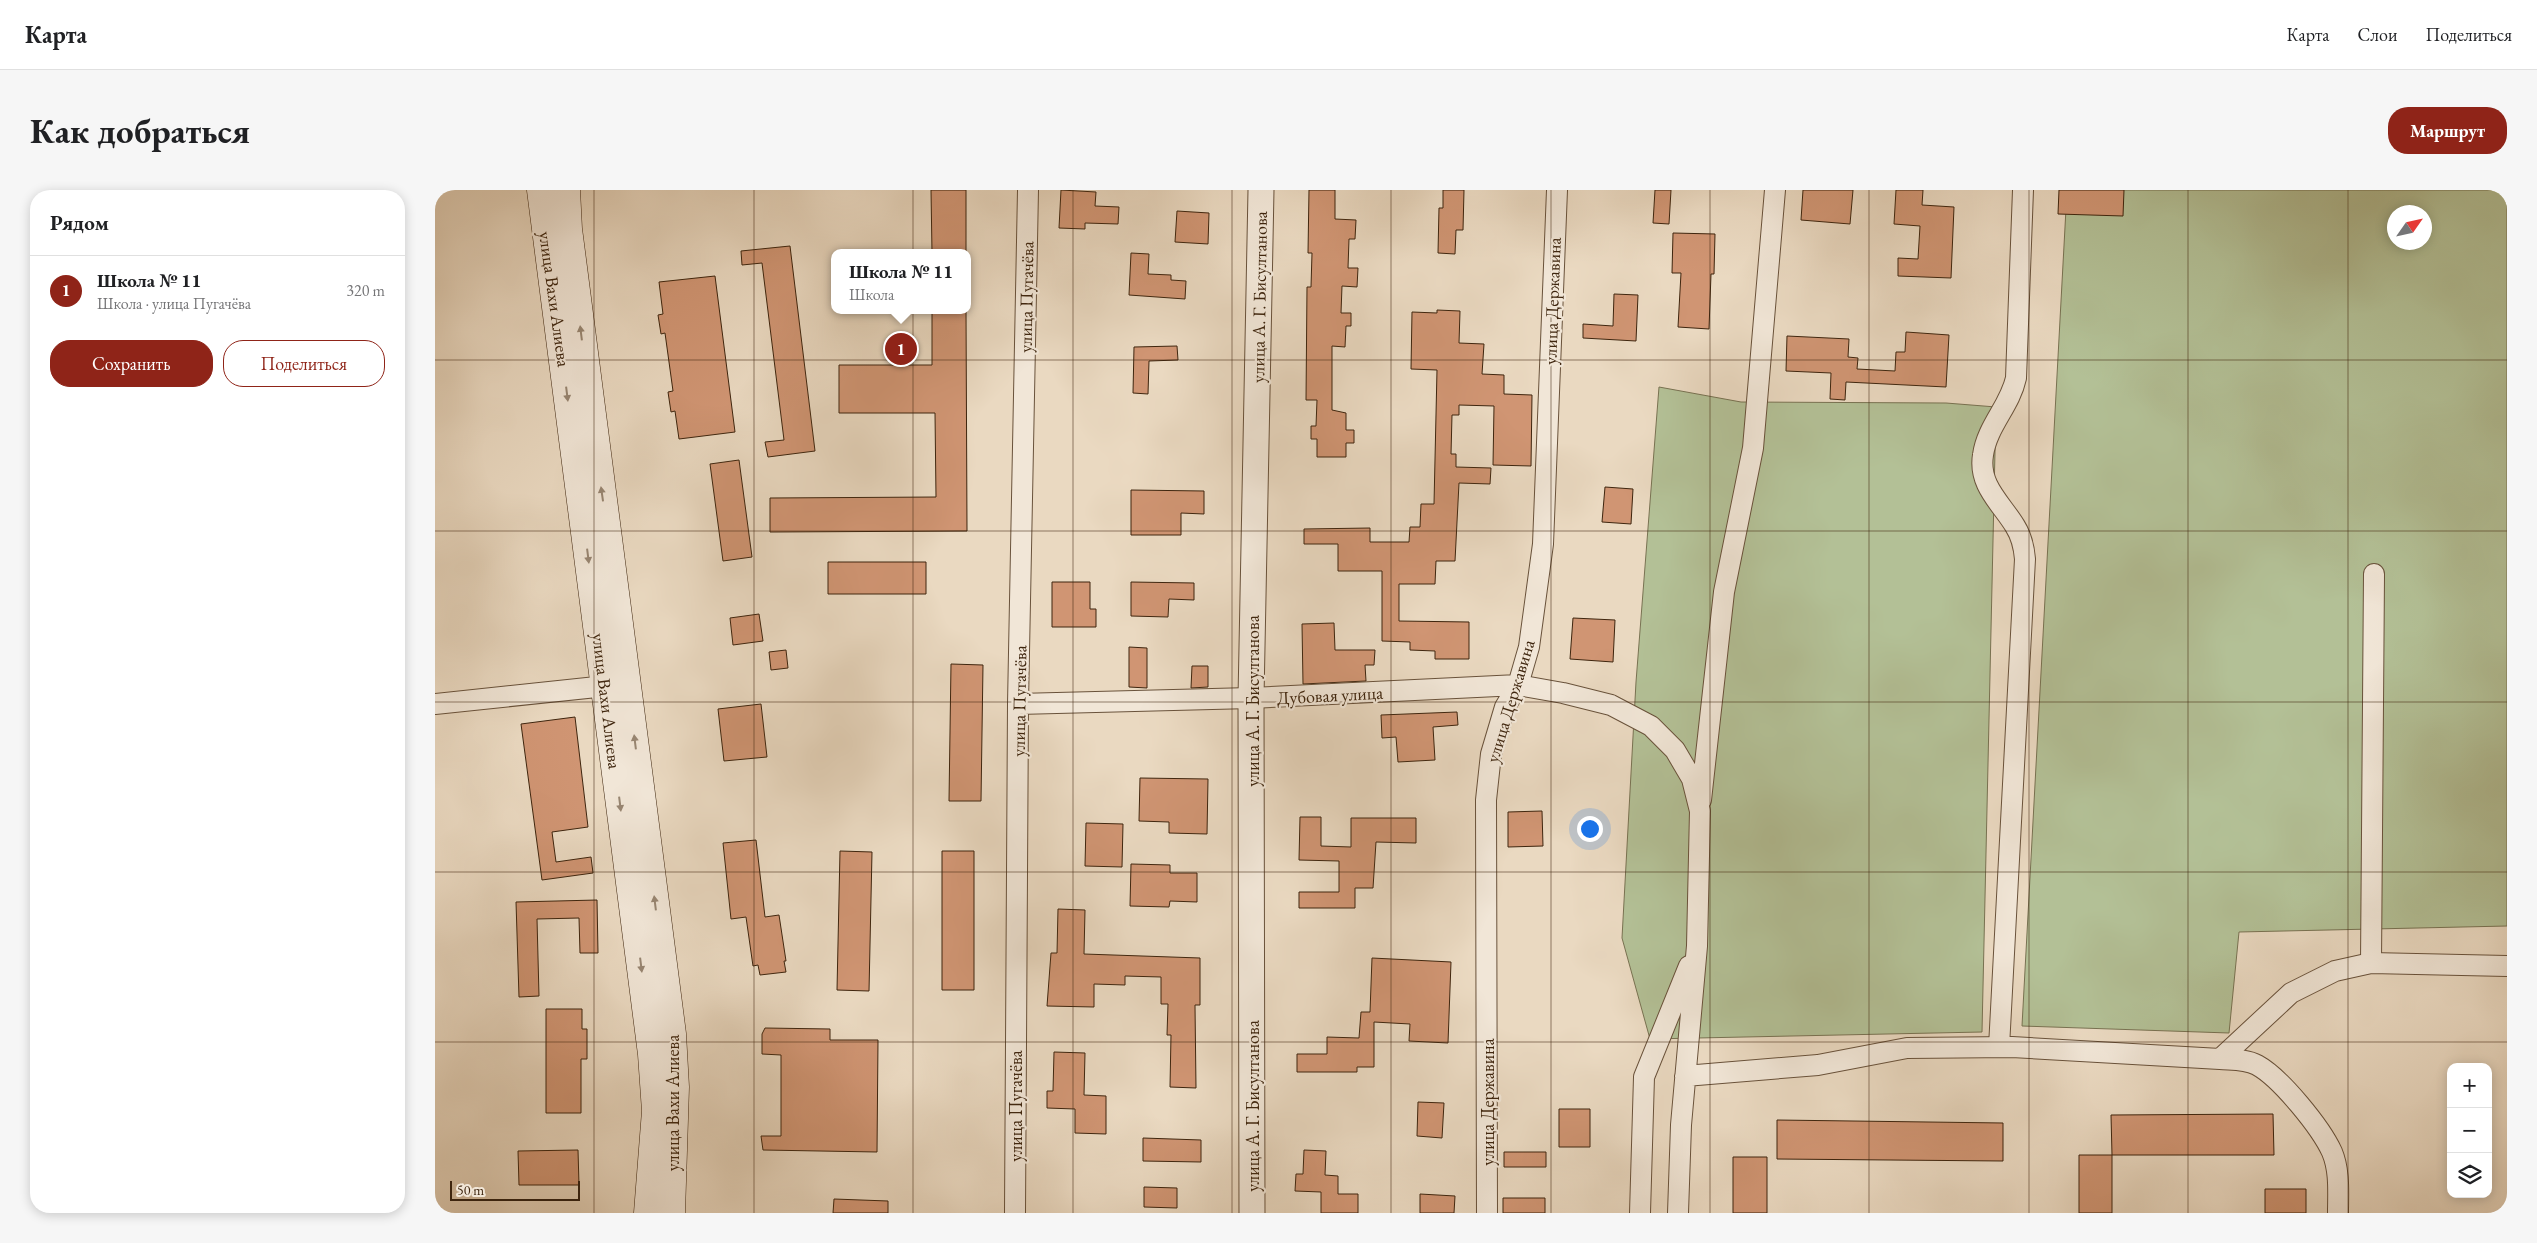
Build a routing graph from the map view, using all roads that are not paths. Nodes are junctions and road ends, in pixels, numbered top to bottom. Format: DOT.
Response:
graph roads {
  1 [pos="541,190"];
  2 [pos="567,190"];
  3 [pos="1028,190"];
  4 [pos="1261,190"];
  5 [pos="1557,190"];
  6 [pos="1775,190"];
  7 [pos="2023,190"];
  8 [pos="2374,574"];
  9 [pos="1518,685"];
  10 [pos="605,686"];
  11 [pos="1251,698"];
  12 [pos="435,704"];
  13 [pos="1018,704"];
  14 [pos="1700,811"];
  15 [pos="1697,946"];
  16 [pos="2371,964"];
  17 [pos="2507,966"];
  18 [pos="1999,1047"];
  19 [pos="2220,1059"];
  20 [pos="1685,1076"];
  21 [pos="648,1213"];
  22 [pos="671,1213"];
  23 [pos="1015,1213"];
  24 [pos="1252,1213"];
  25 [pos="1487,1213"];
  26 [pos="1640,1213"];
  27 [pos="1678,1213"];
  28 [pos="2338,1213"];
  1 -- 10 [label="main road, улица Вахи Алиева, one-way"];
  22 -- 2 [label="main road, улица Вахи Алиева, one-way"];
  3 -- 13 [label="street, улица Пугачёва"];
  4 -- 11 [label="street, улица А. Г. Бисултанова"];
  5 -- 9 [label="street, улица Державина"];
  6 -- 14 [label="street"];
  7 -- 18 [label="street"];
  8 -- 16 [label="street"];
  9 -- 11 [label="street, Дубовая улица"];
  9 -- 14 [label="street, Дубовая улица"];
  9 -- 25 [label="street, улица Державина"];
  10 -- 12 [label="street"];
  10 -- 21 [label="main road, улица Вахи Алиева, one-way"];
  11 -- 13 [label="street, Дубовая улица"];
  11 -- 24 [label="street, улица А. Г. Бисултанова"];
  13 -- 23 [label="street, улица Пугачёва"];
  14 -- 15 [label="street"];
  15 -- 20 [label="street"];
  15 -- 26 [label="street"];
  16 -- 17 [label="street"];
  16 -- 19 [label="street"];
  18 -- 19 [label="street"];
  18 -- 20 [label="street"];
  19 -- 28 [label="street"];
  20 -- 27 [label="street"];
}
